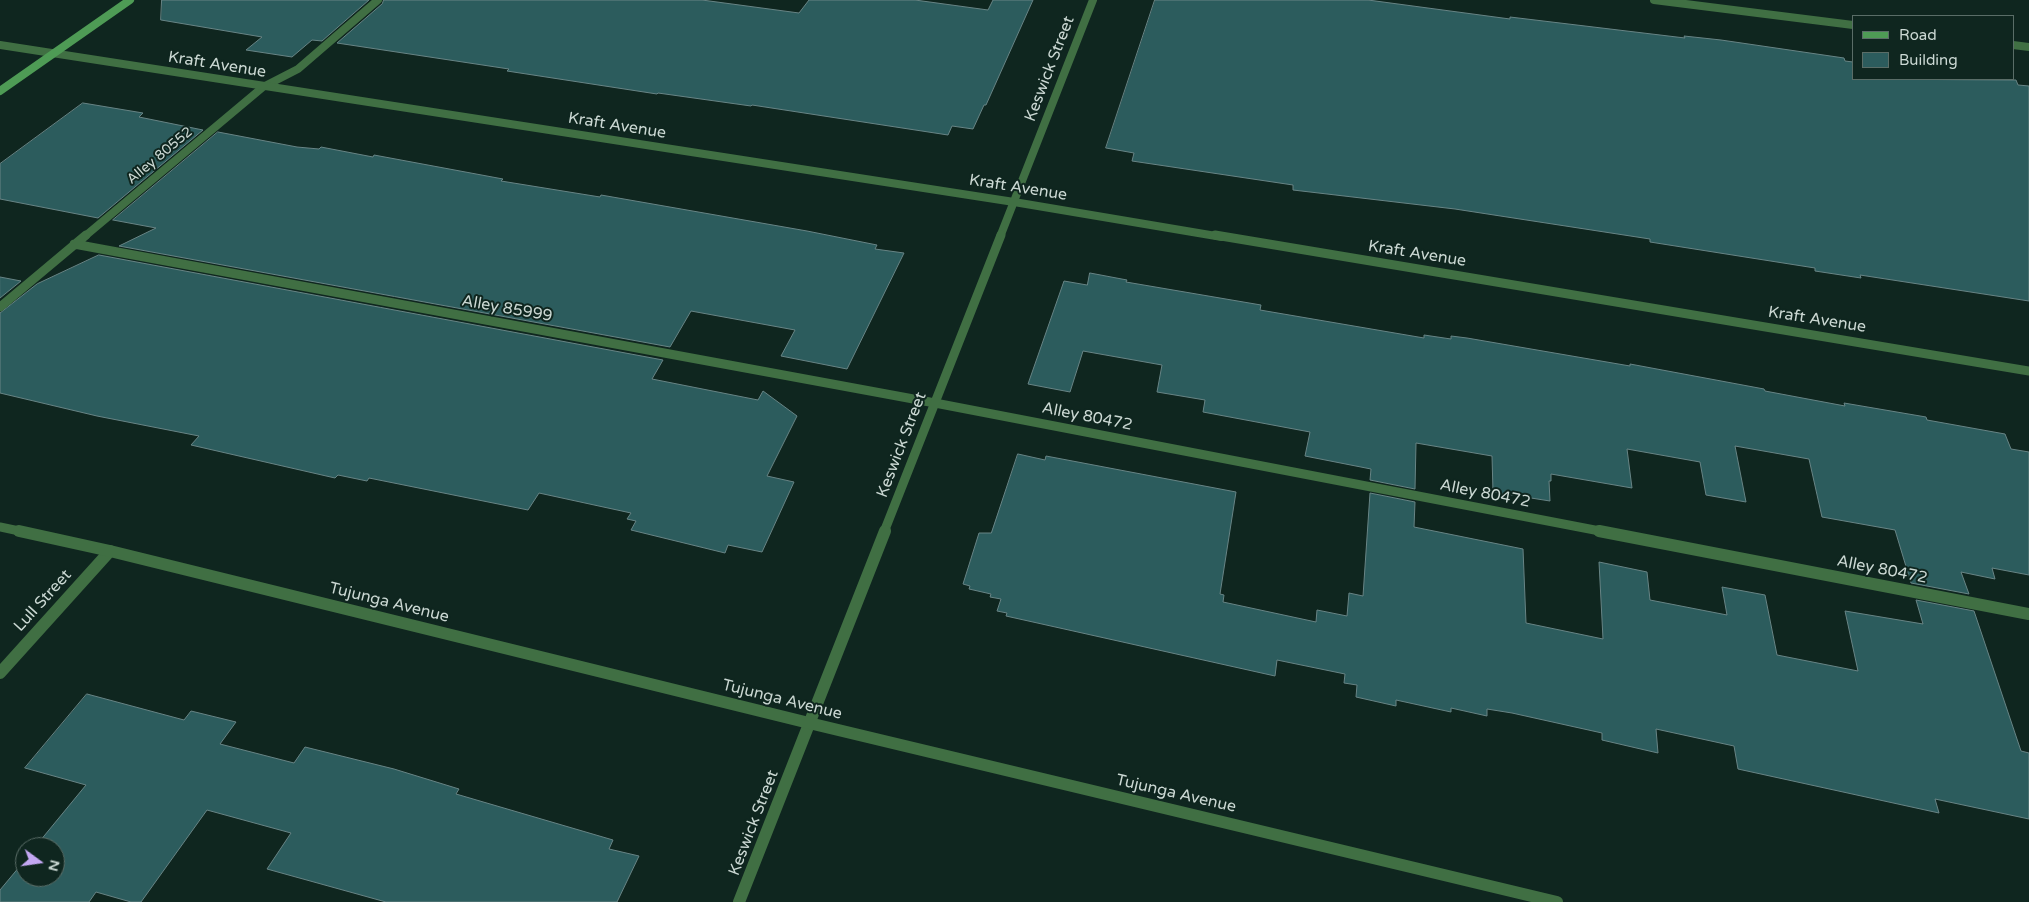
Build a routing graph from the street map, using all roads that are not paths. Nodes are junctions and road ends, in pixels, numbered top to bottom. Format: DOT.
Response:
graph roads {
  1 [pos="130,0"];
  2 [pos="378,0"];
  3 [pos="1093,0"];
  4 [pos="1654,0"];
  5 [pos="1852,25"];
  6 [pos="0,45"];
  7 [pos="2014,45"];
  8 [pos="2029,47"];
  9 [pos="54,54"];
  10 [pos="263,87"];
  11 [pos="0,91"];
  12 [pos="1014,202"];
  13 [pos="74,244"];
  14 [pos="0,307"];
  15 [pos="2029,371"];
  16 [pos="935,403"];
  17 [pos="0,527"];
  18 [pos="110,551"];
  19 [pos="2029,614"];
  20 [pos="0,673"];
  21 [pos="809,724"];
  22 [pos="740,902"];
  23 [pos="1557,902"];
  1 -- 9 [label="main road"];
  2 -- 10 [label="street, Alley 80552"];
  3 -- 12 [label="street, Keswick Street"];
  4 -- 5 [label="street"];
  6 -- 9 [label="street, Kraft Avenue"];
  7 -- 8 [label="street"];
  9 -- 10 [label="street, Kraft Avenue"];
  9 -- 11 [label="main road"];
  10 -- 12 [label="street, Kraft Avenue"];
  10 -- 13 [label="street, Alley 80552"];
  12 -- 15 [label="street, Kraft Avenue"];
  12 -- 16 [label="street, Keswick Street"];
  13 -- 14 [label="street, Alley 80552"];
  13 -- 16 [label="street, Alley 85999"];
  16 -- 19 [label="street, Alley 80472"];
  16 -- 21 [label="street, Keswick Street"];
  17 -- 18 [label="street, Tujunga Avenue"];
  18 -- 20 [label="street, Lull Street"];
  18 -- 21 [label="street, Tujunga Avenue"];
  21 -- 22 [label="street, Keswick Street"];
  21 -- 23 [label="street, Tujunga Avenue"];
}
